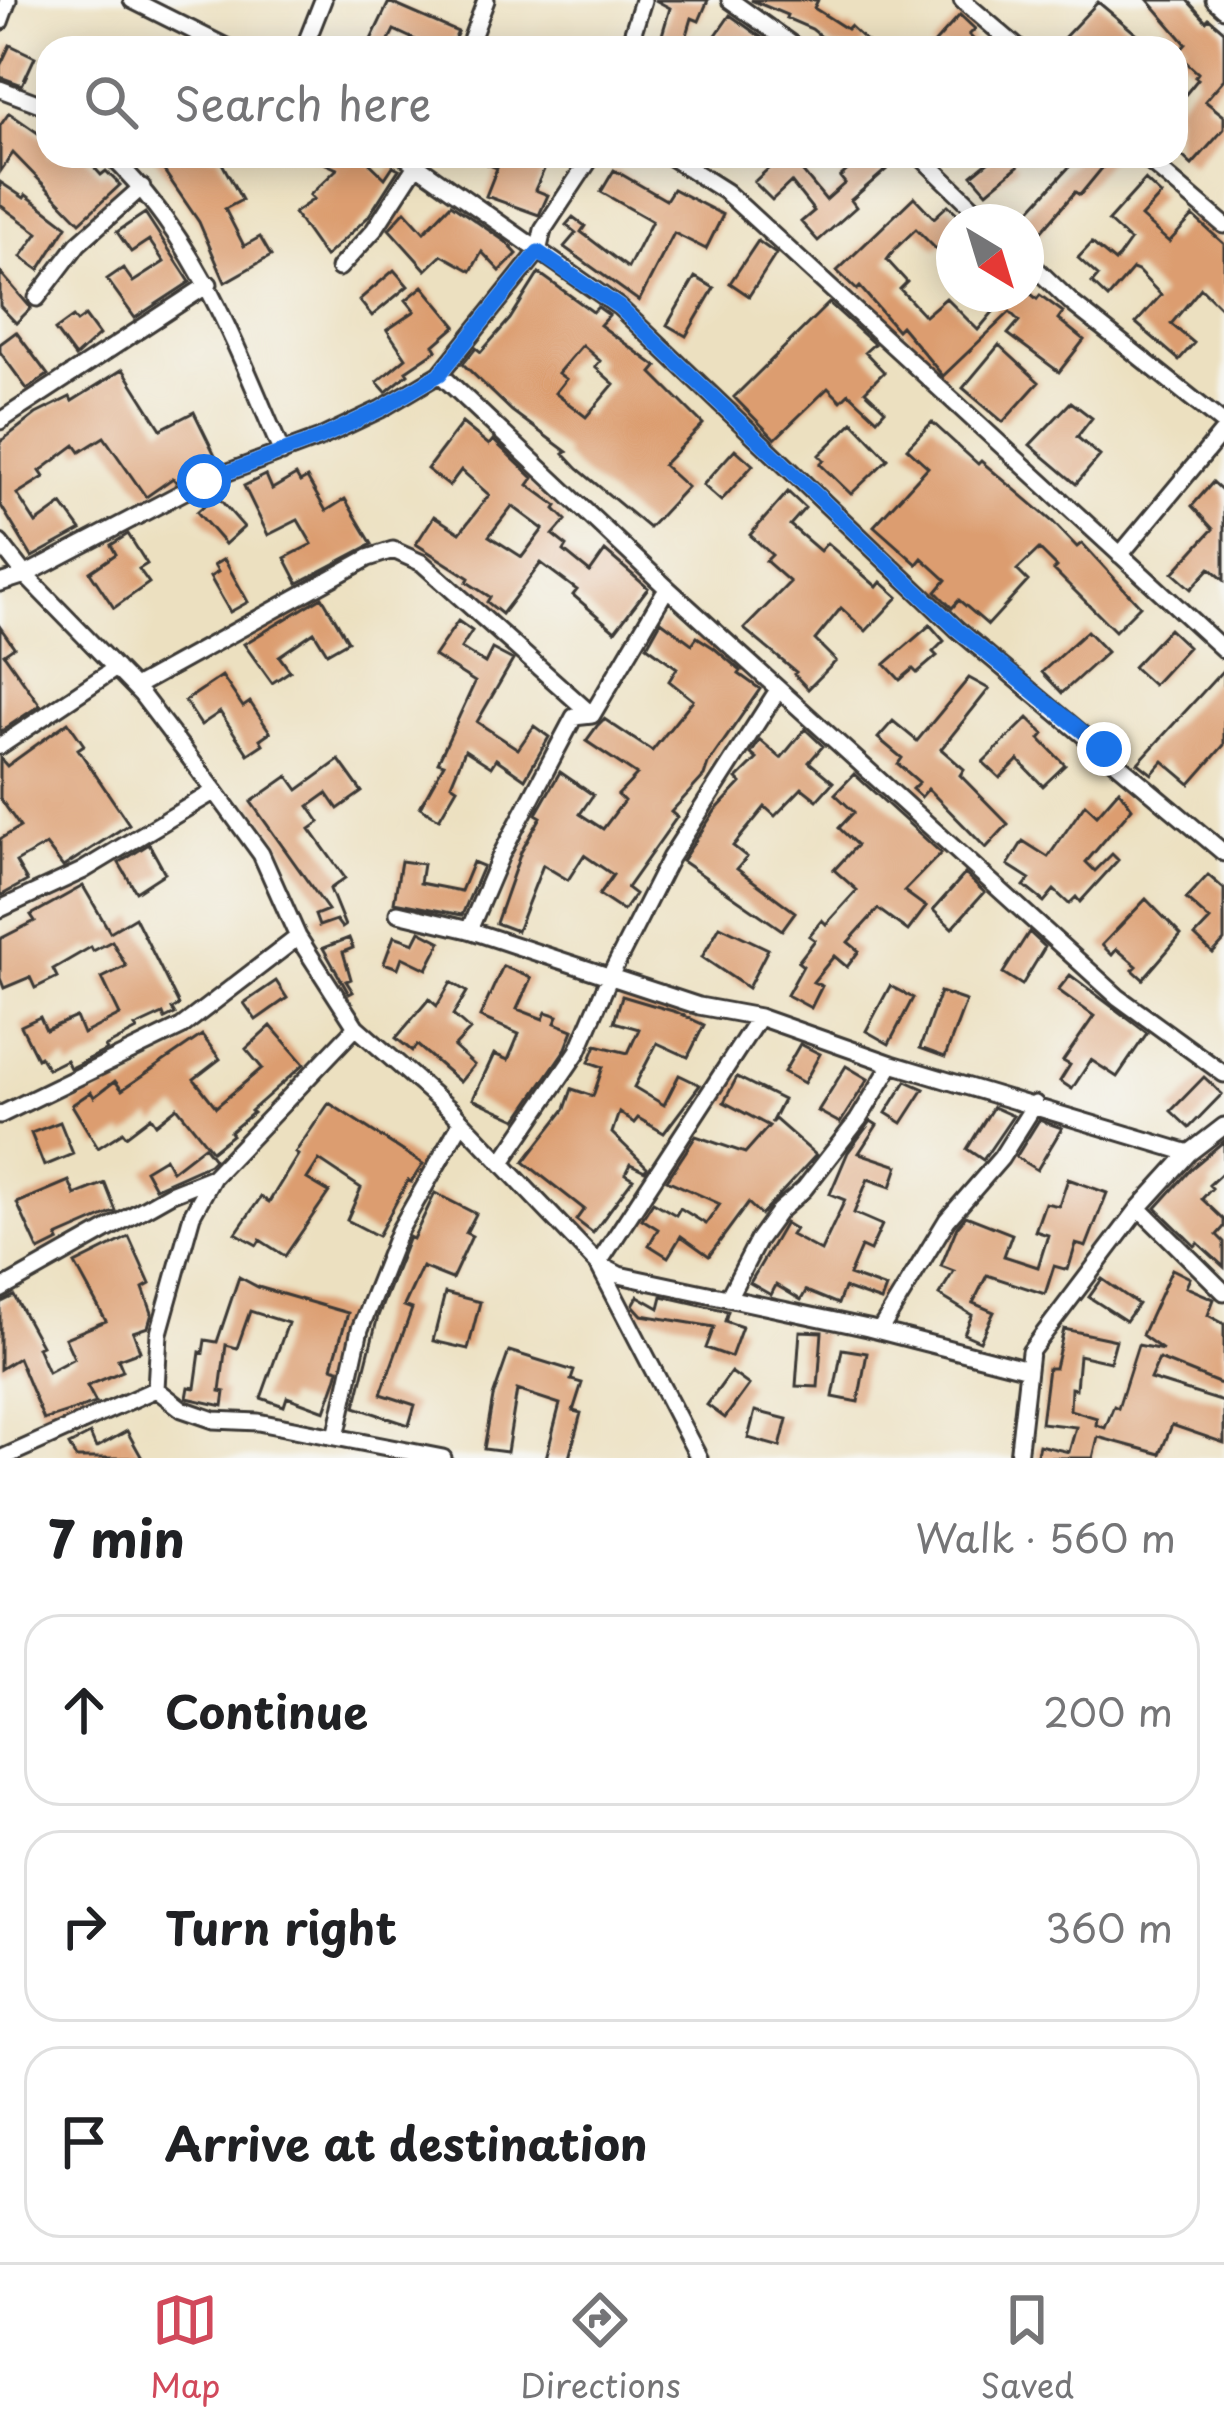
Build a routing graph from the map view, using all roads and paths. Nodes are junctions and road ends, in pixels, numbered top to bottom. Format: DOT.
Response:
graph roads {
  1 [pos="8,0"];
  2 [pos="132,0"];
  3 [pos="322,0"];
  4 [pos="486,0"];
  5 [pos="644,0"];
  6 [pos="730,0"];
  7 [pos="962,0"];
  8 [pos="1214,0"];
  9 [pos="1224,9"];
  10 [pos="0,22"];
  11 [pos="204,36"];
  12 [pos="308,36"];
  13 [pos="472,36"];
  14 [pos="632,36"];
  15 [pos="780,36"];
  16 [pos="1004,36"];
  17 [pos="0,88"];
  18 [pos="36,102"];
  19 [pos="123,168"];
  20 [pos="410,168"];
  21 [pos="427,168"];
  22 [pos="584,168"];
  23 [pos="688,168"];
  24 [pos="932,168"];
  25 [pos="1157,168"];
  26 [pos="142,187"];
  27 [pos="969,204"];
  28 [pos="1224,224"];
  29 [pos="538,252"];
  30 [pos="339,268"];
  31 [pos="1044,276"];
  32 [pos="209,284"];
  33 [pos="37,298"];
  34 [pos="440,374"];
  35 [pos="0,421"];
  36 [pos="1224,427"];
  37 [pos="282,453"];
  38 [pos="0,543"];
  39 [pos="1120,555"];
  40 [pos="25,575"];
  41 [pos="0,583"];
  42 [pos="667,588"];
  43 [pos="1224,650"];
  44 [pos="116,668"];
  45 [pos="134,687"];
  46 [pos="778,689"];
  47 [pos="592,715"];
  48 [pos="0,746"];
  49 [pos="215,791"];
  50 [pos="1224,854"];
  51 [pos="0,909"];
  52 [pos="398,913"];
  53 [pos="469,930"];
  54 [pos="298,937"];
  55 [pos="610,976"];
  56 [pos="759,1017"];
  57 [pos="356,1027"];
  58 [pos="892,1064"];
  59 [pos="1224,1074"];
  60 [pos="1035,1104"];
  61 [pos="0,1114"];
  62 [pos="462,1121"];
  63 [pos="1224,1126"];
  64 [pos="1189,1153"];
  65 [pos="502,1162"];
  66 [pos="213,1177"];
  67 [pos="1138,1208"];
  68 [pos="598,1264"];
  69 [pos="0,1290"];
  70 [pos="1224,1292"];
  71 [pos="728,1298"];
  72 [pos="880,1330"];
  73 [pos="1028,1369"];
  74 [pos="157,1389"];
  75 [pos="336,1437"];
  76 [pos="2,1458"];
  77 [pos="443,1458"];
  78 [pos="699,1458"];
  79 [pos="1018,1458"];
  1 -- 10 [label="street"];
  2 -- 11 [label="street"];
  3 -- 12 [label="street"];
  4 -- 13 [label="street"];
  5 -- 14 [label="street"];
  6 -- 15 [label="street"];
  7 -- 16 [label="street"];
  8 -- 9 [label="street"];
  17 -- 18 [label="street"];
  19 -- 26 [label="street"];
  20 -- 30 [label="street"];
  21 -- 29 [label="street"];
  22 -- 29 [label="street"];
  23 -- 39 [label="street"];
  24 -- 27 [label="street"];
  25 -- 28 [label="street"];
  26 -- 32 [label="street"];
  26 -- 33 [label="street"];
  29 -- 34 [label="street"];
  29 -- 50 [label="street"];
  31 -- 36 [label="street"];
  32 -- 35 [label="street"];
  32 -- 37 [label="street"];
  34 -- 37 [label="street"];
  34 -- 42 [label="street"];
  36 -- 39 [label="street"];
  37 -- 40 [label="street"];
  38 -- 40 [label="street"];
  39 -- 43 [label="street"];
  40 -- 41 [label="street"];
  40 -- 44 [label="street"];
  42 -- 46 [label="street"];
  42 -- 47 [label="street"];
  44 -- 45 [label="street"];
  44 -- 48 [label="street"];
  45 -- 47 [label="street"];
  45 -- 49 [label="street"];
  46 -- 55 [label="street"];
  46 -- 59 [label="street"];
  47 -- 53 [label="street"];
  49 -- 51 [label="street"];
  49 -- 54 [label="street"];
  52 -- 53 [label="street"];
  53 -- 55 [label="street"];
  54 -- 57 [label="street"];
  54 -- 61 [label="street"];
  55 -- 56 [label="street"];
  55 -- 65 [label="street"];
  56 -- 58 [label="street"];
  56 -- 68 [label="street"];
  57 -- 62 [label="street"];
  57 -- 66 [label="street"];
  58 -- 60 [label="street"];
  58 -- 71 [label="street"];
  60 -- 64 [label="street"];
  60 -- 72 [label="street"];
  62 -- 65 [label="street"];
  62 -- 75 [label="street"];
  63 -- 64 [label="street"];
  64 -- 67 [label="street"];
  65 -- 68 [label="street"];
  66 -- 69 [label="street"];
  66 -- 74 [label="street"];
  67 -- 70 [label="street"];
  67 -- 73 [label="street"];
  68 -- 71 [label="street"];
  68 -- 78 [label="street"];
  71 -- 72 [label="street"];
  72 -- 73 [label="street"];
  73 -- 79 [label="street"];
  74 -- 75 [label="street"];
  74 -- 76 [label="street"];
  75 -- 77 [label="street"];
}
